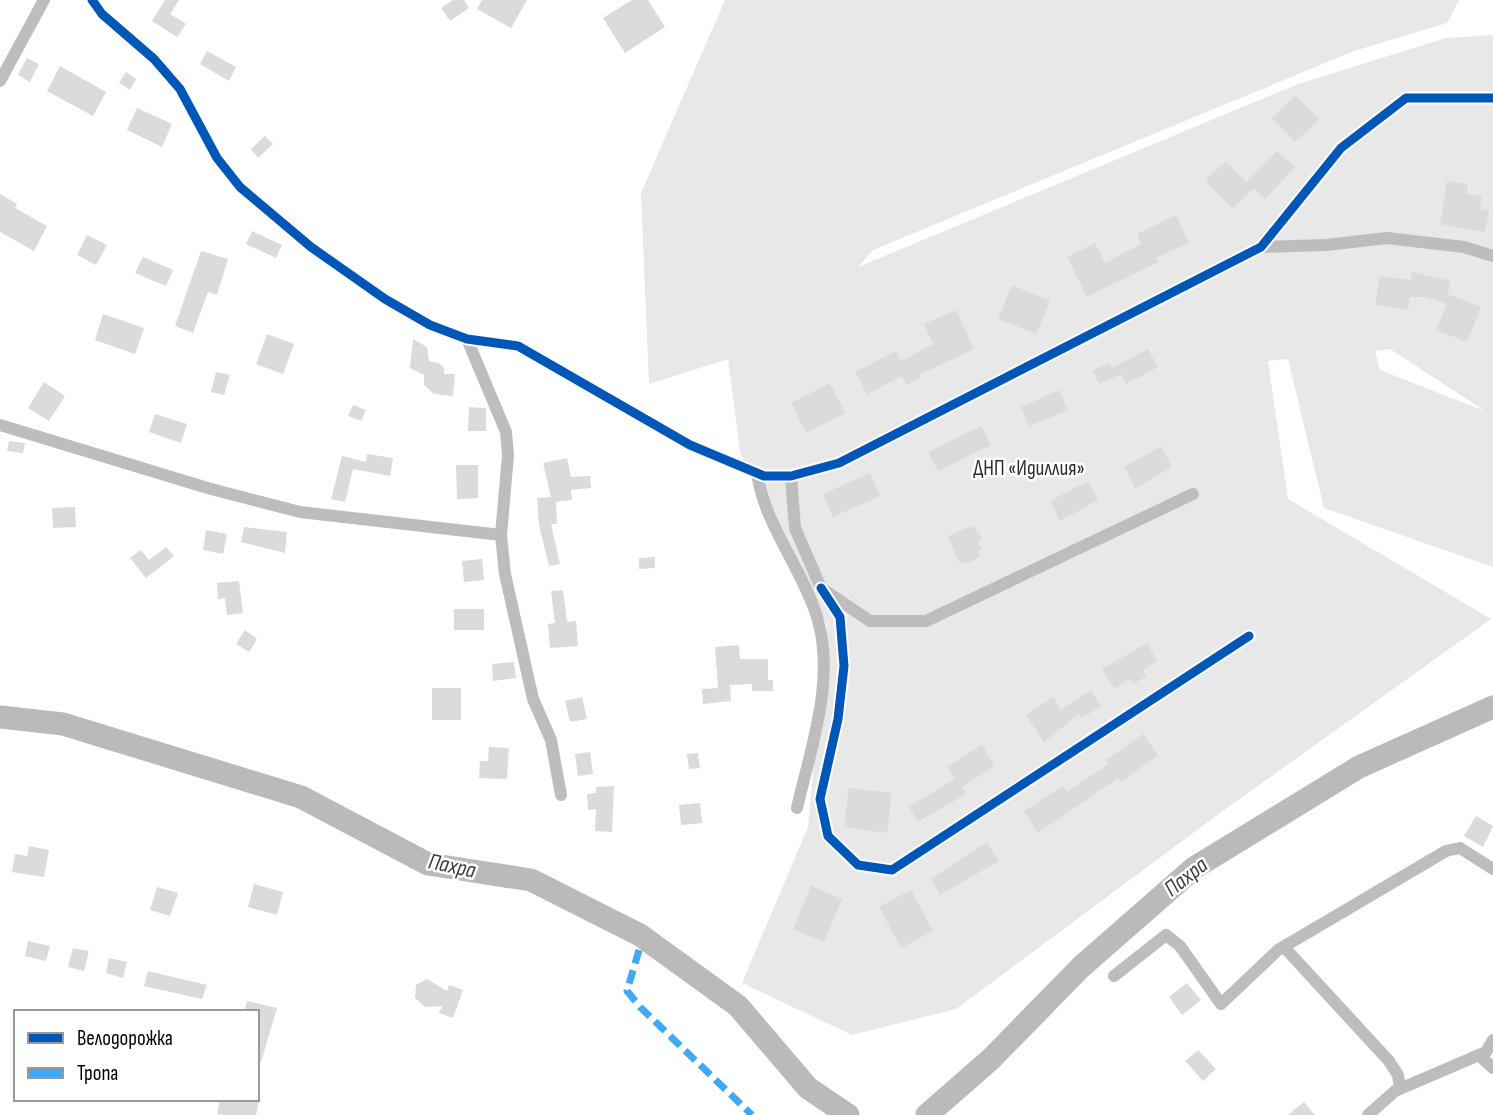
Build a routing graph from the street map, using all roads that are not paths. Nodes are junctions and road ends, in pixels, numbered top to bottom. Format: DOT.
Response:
graph roads {
  1 [pos="44,0"];
  2 [pos="92,0"];
  3 [pos="0,81"];
  4 [pos="1493,98"];
  5 [pos="1261,247"];
  6 [pos="1493,256"];
  7 [pos="467,339"];
  8 [pos="0,425"];
  9 [pos="757,473"];
  10 [pos="791,476"];
  11 [pos="1193,494"];
  12 [pos="501,536"];
  13 [pos="821,588"];
  14 [pos="1249,636"];
  15 [pos="561,795"];
  16 [pos="797,808"];
  17 [pos="1493,869"];
  18 [pos="1284,947"];
  19 [pos="1114,976"];
  20 [pos="1493,1040"];
  21 [pos="1479,1055"];
  22 [pos="1493,1068"];
  23 [pos="1401,1089"];
  24 [pos="1368,1115"];
  1 -- 3 [label="street"];
  2 -- 7 [label="street"];
  4 -- 5 [label="street"];
  5 -- 6 [label="street"];
  5 -- 10 [label="street"];
  7 -- 9 [label="street"];
  7 -- 12 [label="street"];
  8 -- 12 [label="street"];
  9 -- 10 [label="street"];
  9 -- 16 [label="street"];
  10 -- 13 [label="street"];
  11 -- 13 [label="street"];
  12 -- 15 [label="street"];
  13 -- 14 [label="street"];
  17 -- 18 [label="street"];
  18 -- 19 [label="street"];
  18 -- 23 [label="street"];
  20 -- 21 [label="street"];
  21 -- 22 [label="street"];
  21 -- 23 [label="street"];
  23 -- 24 [label="street"];
}
